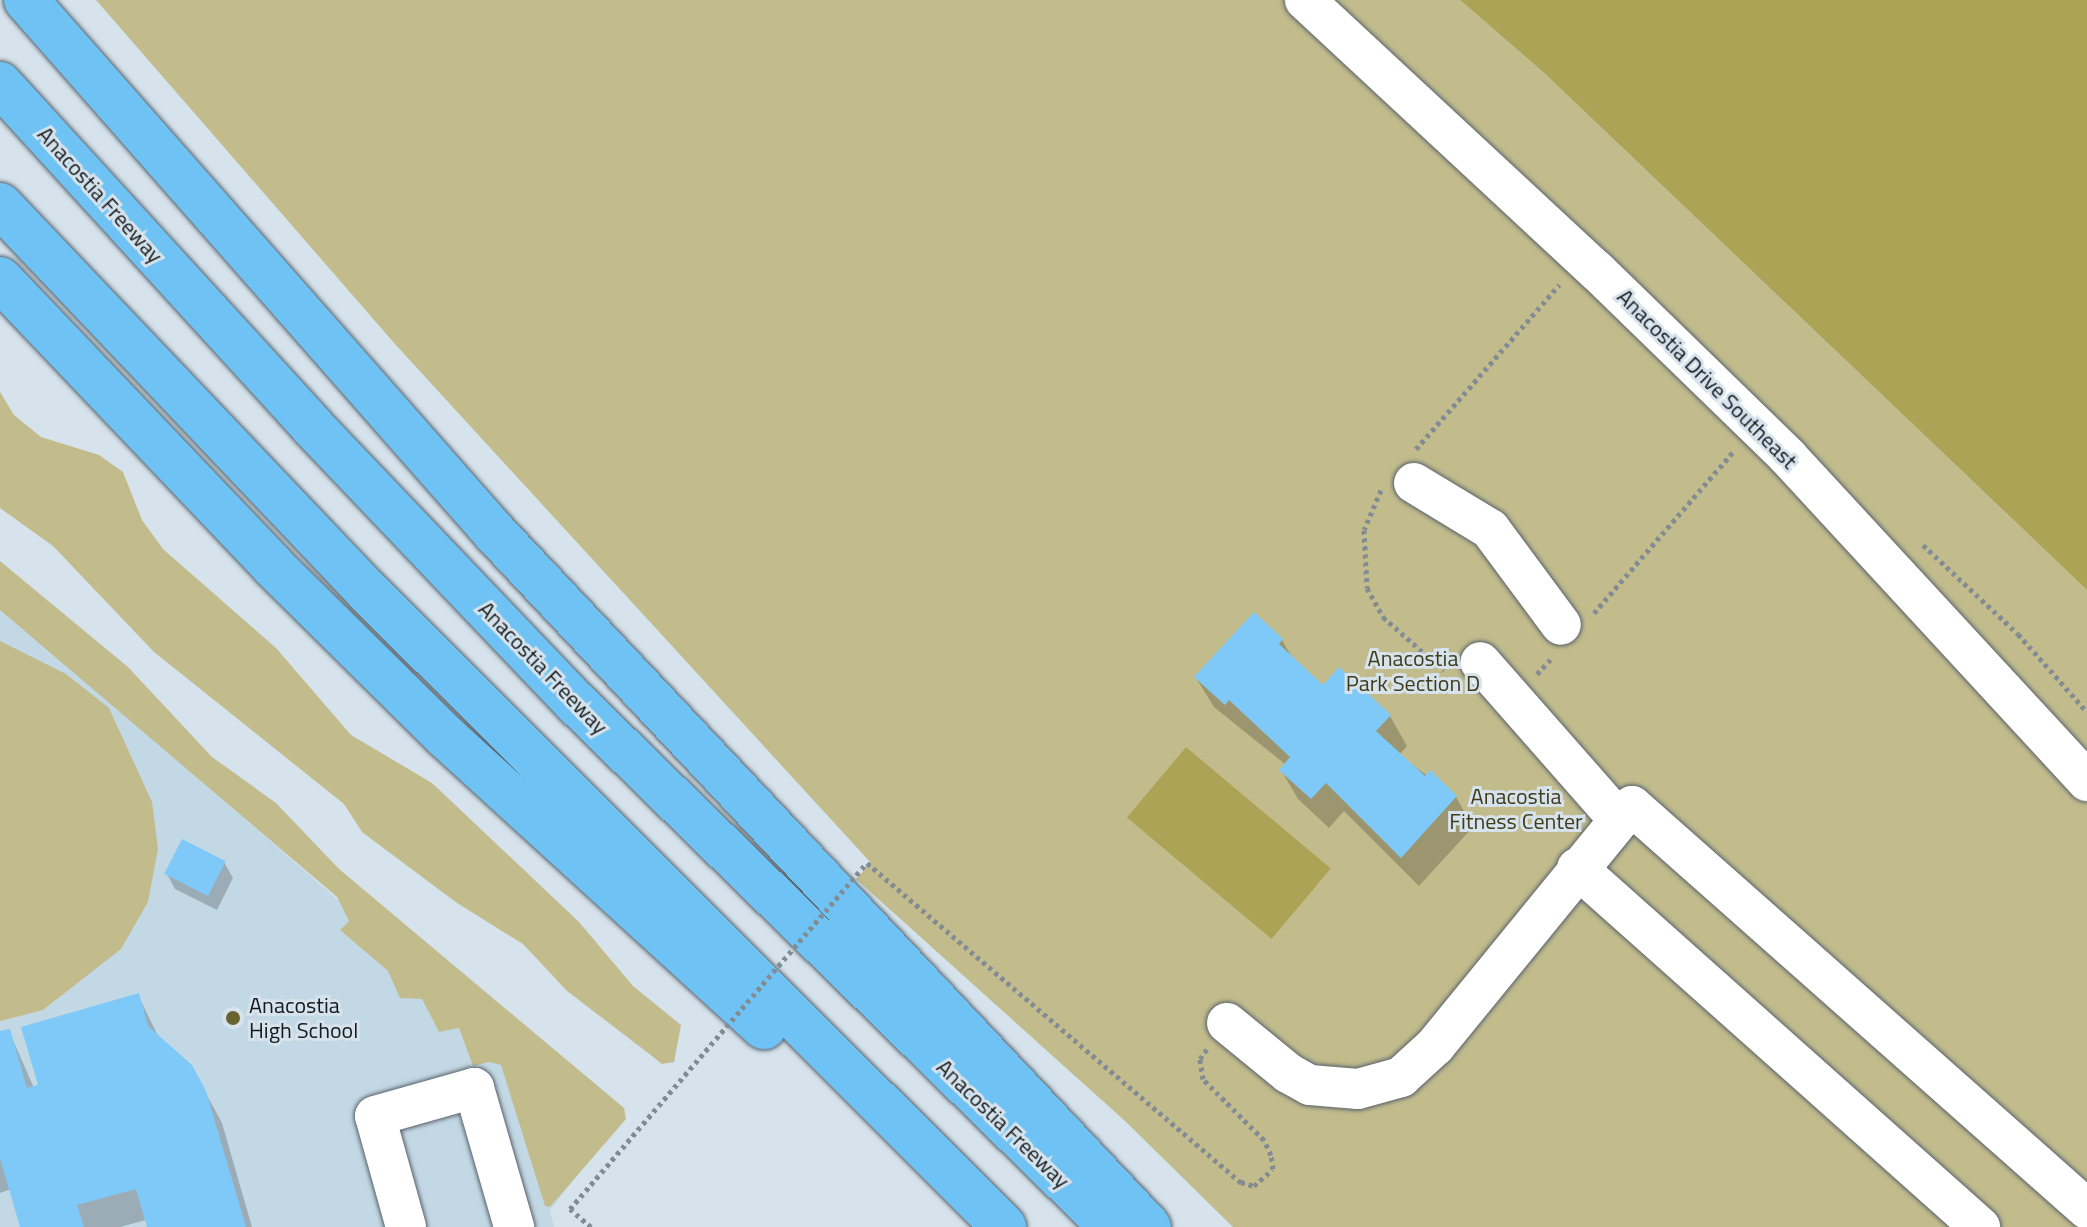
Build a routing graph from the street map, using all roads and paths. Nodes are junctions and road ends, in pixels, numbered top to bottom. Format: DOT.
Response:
graph roads {
  1 [pos="26,0"];
  2 [pos="1305,0"];
  3 [pos="0,84"];
  4 [pos="0,205"];
  5 [pos="8,288"];
  6 [pos="1724,464"];
  7 [pos="1414,483"];
  8 [pos="1569,632"];
  9 [pos="1480,662"];
  10 [pos="1532,679"];
  11 [pos="2087,781"];
  12 [pos="1619,820"];
  13 [pos="1577,868"];
  14 [pos="1227,1023"];
  15 [pos="2087,1209"];
  16 [pos="406,1227"];
  17 [pos="514,1227"];
  18 [pos="591,1227"];
  19 [pos="989,1227"];
  20 [pos="1004,1227"];
  21 [pos="1111,1227"];
  22 [pos="1149,1227"];
  23 [pos="1980,1227"];
  1 -- 22 [label="highway"];
  2 -- 11 [label="street, Anacostia Drive Southeast"];
  3 -- 21 [label="highway, Anacostia Freeway"];
  4 -- 20 [label="highway"];
  5 -- 19 [label="highway"];
  6 -- 8 [label="path"];
  7 -- 8 [label="street"];
  8 -- 10 [label="path"];
  9 -- 12 [label="street"];
  12 -- 13 [label="street"];
  12 -- 15 [label="street"];
  13 -- 14 [label="street"];
  13 -- 23 [label="street"];
  14 -- 18 [label="path, bridge"];
  16 -- 17 [label="street"];
}
